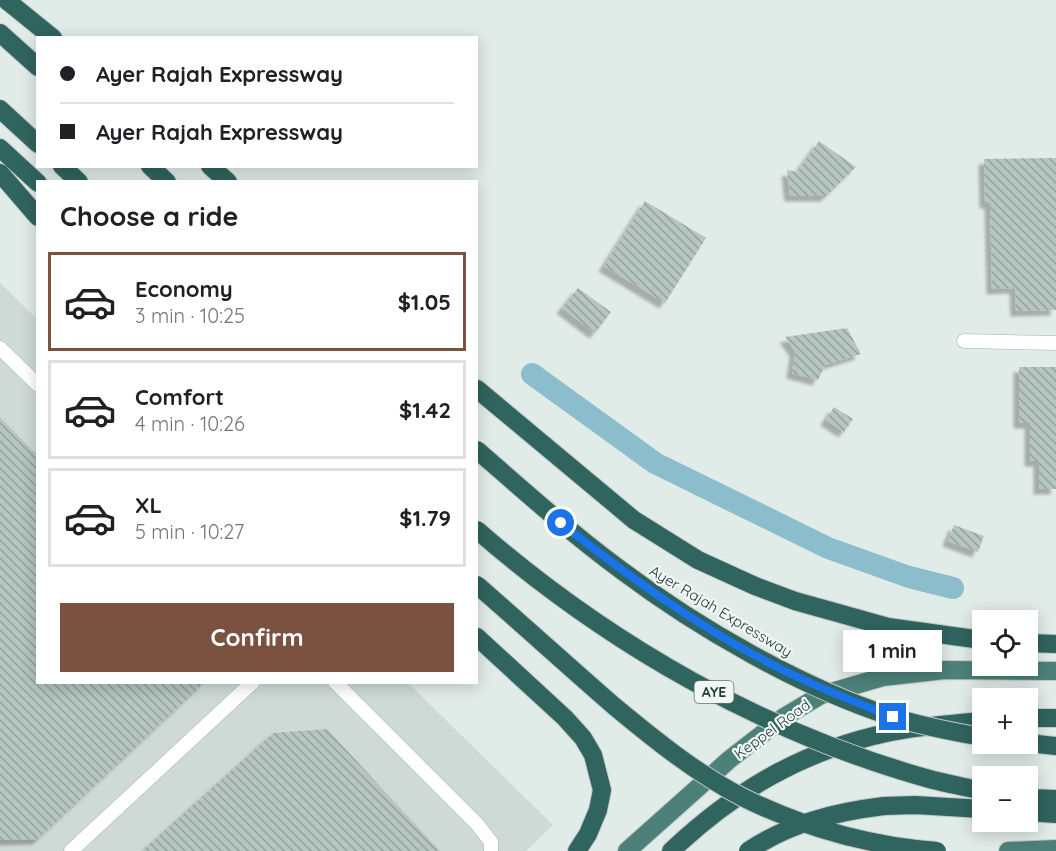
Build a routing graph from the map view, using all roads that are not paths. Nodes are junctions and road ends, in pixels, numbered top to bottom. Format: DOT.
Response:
graph roads {
  1 [pos="6,0"];
  2 [pos="0,33"];
  3 [pos="51,36"];
  4 [pos="36,65"];
  5 [pos="0,109"];
  6 [pos="36,142"];
  7 [pos="0,148"];
  8 [pos="64,168"];
  9 [pos="152,168"];
  10 [pos="212,168"];
  11 [pos="0,173"];
  12 [pos="77,180"];
  13 [pos="165,180"];
  14 [pos="226,180"];
  15 [pos="36,181"];
  16 [pos="36,214"];
  17 [pos="964,341"];
  18 [pos="1056,343"];
  19 [pos="0,348"];
  20 [pos="36,383"];
  21 [pos="478,390"];
  22 [pos="478,451"];
  23 [pos="478,531"];
  24 [pos="478,586"];
  25 [pos="478,638"];
  26 [pos="972,639"];
  27 [pos="1038,643"];
  28 [pos="1056,644"];
  29 [pos="1056,671"];
  30 [pos="251,684"];
  31 [pos="337,684"];
  32 [pos="1038,718"];
  33 [pos="1056,718"];
  34 [pos="972,722"];
  35 [pos="972,735"];
  36 [pos="1038,745"];
  37 [pos="1056,746"];
  38 [pos="972,789"];
  39 [pos="1038,798"];
  40 [pos="1056,799"];
  41 [pos="972,808"];
  42 [pos="1038,813"];
  43 [pos="1056,814"];
  44 [pos="1056,849"];
  45 [pos="71,851"];
  46 [pos="491,851"];
  47 [pos="577,851"];
  48 [pos="627,851"];
  49 [pos="671,851"];
  50 [pos="748,851"];
  51 [pos="937,851"];
  52 [pos="1008,851"];
  1 -- 3 [label="highway"];
  2 -- 4 [label="highway"];
  5 -- 6 [label="highway"];
  7 -- 15 [label="highway"];
  8 -- 12 [label="highway"];
  9 -- 13 [label="highway"];
  10 -- 14 [label="highway"];
  11 -- 16 [label="highway"];
  17 -- 18 [label="lane"];
  19 -- 20 [label="lane"];
  21 -- 26 [label="highway"];
  22 -- 35 [label="highway, Ayer Rajah Expressway, bridge"];
  23 -- 38 [label="highway, AYE, bridge"];
  24 -- 51 [label="highway, bridge"];
  25 -- 47 [label="highway"];
  27 -- 28 [label="highway"];
  29 -- 48 [label="highway, Keppel Road"];
  30 -- 45 [label="lane"];
  31 -- 46 [label="lane"];
  32 -- 33 [label="highway"];
  34 -- 49 [label="highway"];
  36 -- 37 [label="highway"];
  39 -- 40 [label="highway"];
  41 -- 50 [label="highway, bridge"];
  42 -- 43 [label="highway"];
  44 -- 52 [label="highway"];
}
